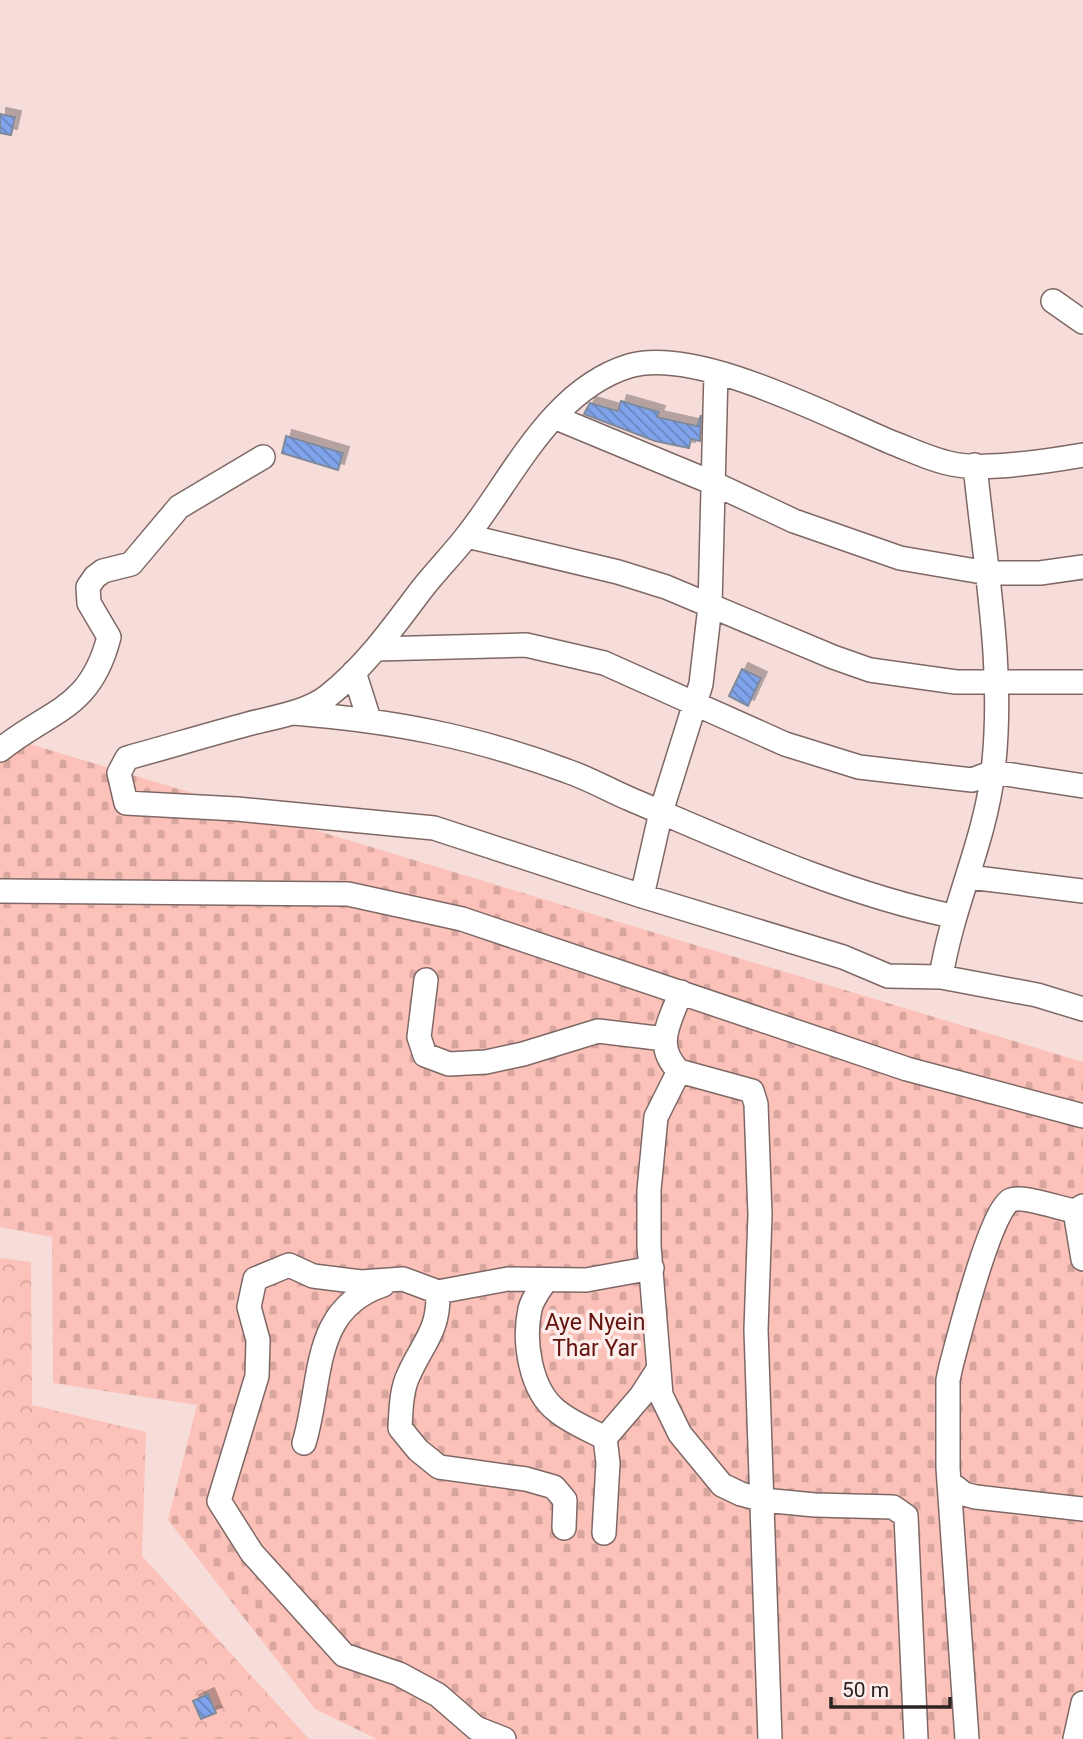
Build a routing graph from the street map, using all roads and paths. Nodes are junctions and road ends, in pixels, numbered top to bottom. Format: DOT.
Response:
graph roads {
  1 [pos="1053,301"];
  2 [pos="1083,322"];
  3 [pos="716,373"];
  4 [pos="554,417"];
  5 [pos="1083,455"];
  6 [pos="263,457"];
  7 [pos="975,465"];
  8 [pos="713,483"];
  9 [pos="467,536"];
  10 [pos="1083,568"];
  11 [pos="988,573"];
  12 [pos="710,606"];
  13 [pos="377,649"];
  14 [pos="354,672"];
  15 [pos="1083,682"];
  16 [pos="996,684"];
  17 [pos="696,706"];
  18 [pos="292,713"];
  19 [pos="369,719"];
  20 [pos="0,750"];
  21 [pos="993,772"];
  22 [pos="1083,786"];
  23 [pos="661,812"];
  24 [pos="969,877"];
  25 [pos="0,891"];
  26 [pos="1083,891"];
  27 [pos="642,896"];
  28 [pos="952,916"];
  29 [pos="942,976"];
  30 [pos="426,980"];
  31 [pos="681,992"];
  32 [pos="1083,1009"];
  33 [pos="665,1039"];
  34 [pos="679,1071"];
  35 [pos="1083,1116"];
  36 [pos="1079,1208"];
  37 [pos="1083,1259"];
  38 [pos="652,1268"];
  39 [pos="403,1279"];
  40 [pos="546,1280"];
  41 [pos="438,1292"];
  42 [pos="659,1368"];
  43 [pos="605,1438"];
  44 [pos="304,1443"];
  45 [pos="948,1482"];
  46 [pos="762,1500"];
  47 [pos="1083,1509"];
  48 [pos="564,1528"];
  49 [pos="604,1533"];
  50 [pos="1083,1703"];
  51 [pos="504,1739"];
  52 [pos="770,1739"];
  53 [pos="916,1739"];
  54 [pos="967,1739"];
  55 [pos="1075,1739"];
  1 -- 2 [label="street"];
  3 -- 4 [label="street"];
  3 -- 7 [label="street"];
  3 -- 8 [label="street"];
  4 -- 8 [label="street"];
  4 -- 9 [label="street"];
  5 -- 7 [label="street"];
  6 -- 20 [label="street"];
  7 -- 11 [label="street"];
  8 -- 11 [label="street"];
  8 -- 12 [label="street"];
  9 -- 12 [label="street"];
  9 -- 13 [label="street"];
  10 -- 11 [label="street"];
  11 -- 16 [label="street"];
  12 -- 16 [label="street"];
  12 -- 17 [label="street"];
  13 -- 14 [label="street"];
  13 -- 17 [label="street"];
  14 -- 18 [label="street"];
  14 -- 19 [label="street"];
  15 -- 16 [label="street"];
  16 -- 21 [label="street"];
  17 -- 21 [label="street"];
  17 -- 23 [label="street"];
  18 -- 19 [label="street"];
  18 -- 27 [label="street"];
  19 -- 23 [label="street"];
  21 -- 22 [label="street"];
  21 -- 24 [label="street"];
  23 -- 27 [label="street"];
  23 -- 28 [label="street"];
  24 -- 26 [label="street"];
  24 -- 28 [label="street"];
  25 -- 31 [label="street"];
  27 -- 29 [label="street"];
  28 -- 29 [label="street"];
  29 -- 32 [label="street"];
  30 -- 33 [label="street"];
  31 -- 33 [label="street"];
  31 -- 35 [label="street"];
  33 -- 34 [label="street"];
  34 -- 38 [label="street"];
  34 -- 46 [label="street"];
  36 -- 37 [label="street"];
  36 -- 45 [label="street"];
  38 -- 40 [label="street"];
  38 -- 42 [label="street"];
  39 -- 41 [label="street"];
  39 -- 44 [label="street"];
  39 -- 51 [label="street"];
  40 -- 41 [label="street"];
  40 -- 43 [label="street"];
  41 -- 48 [label="street"];
  42 -- 43 [label="street"];
  42 -- 46 [label="street"];
  43 -- 49 [label="street"];
  45 -- 47 [label="street"];
  45 -- 54 [label="street"];
  46 -- 52 [label="street"];
  46 -- 53 [label="street"];
  50 -- 55 [label="street"];
}
